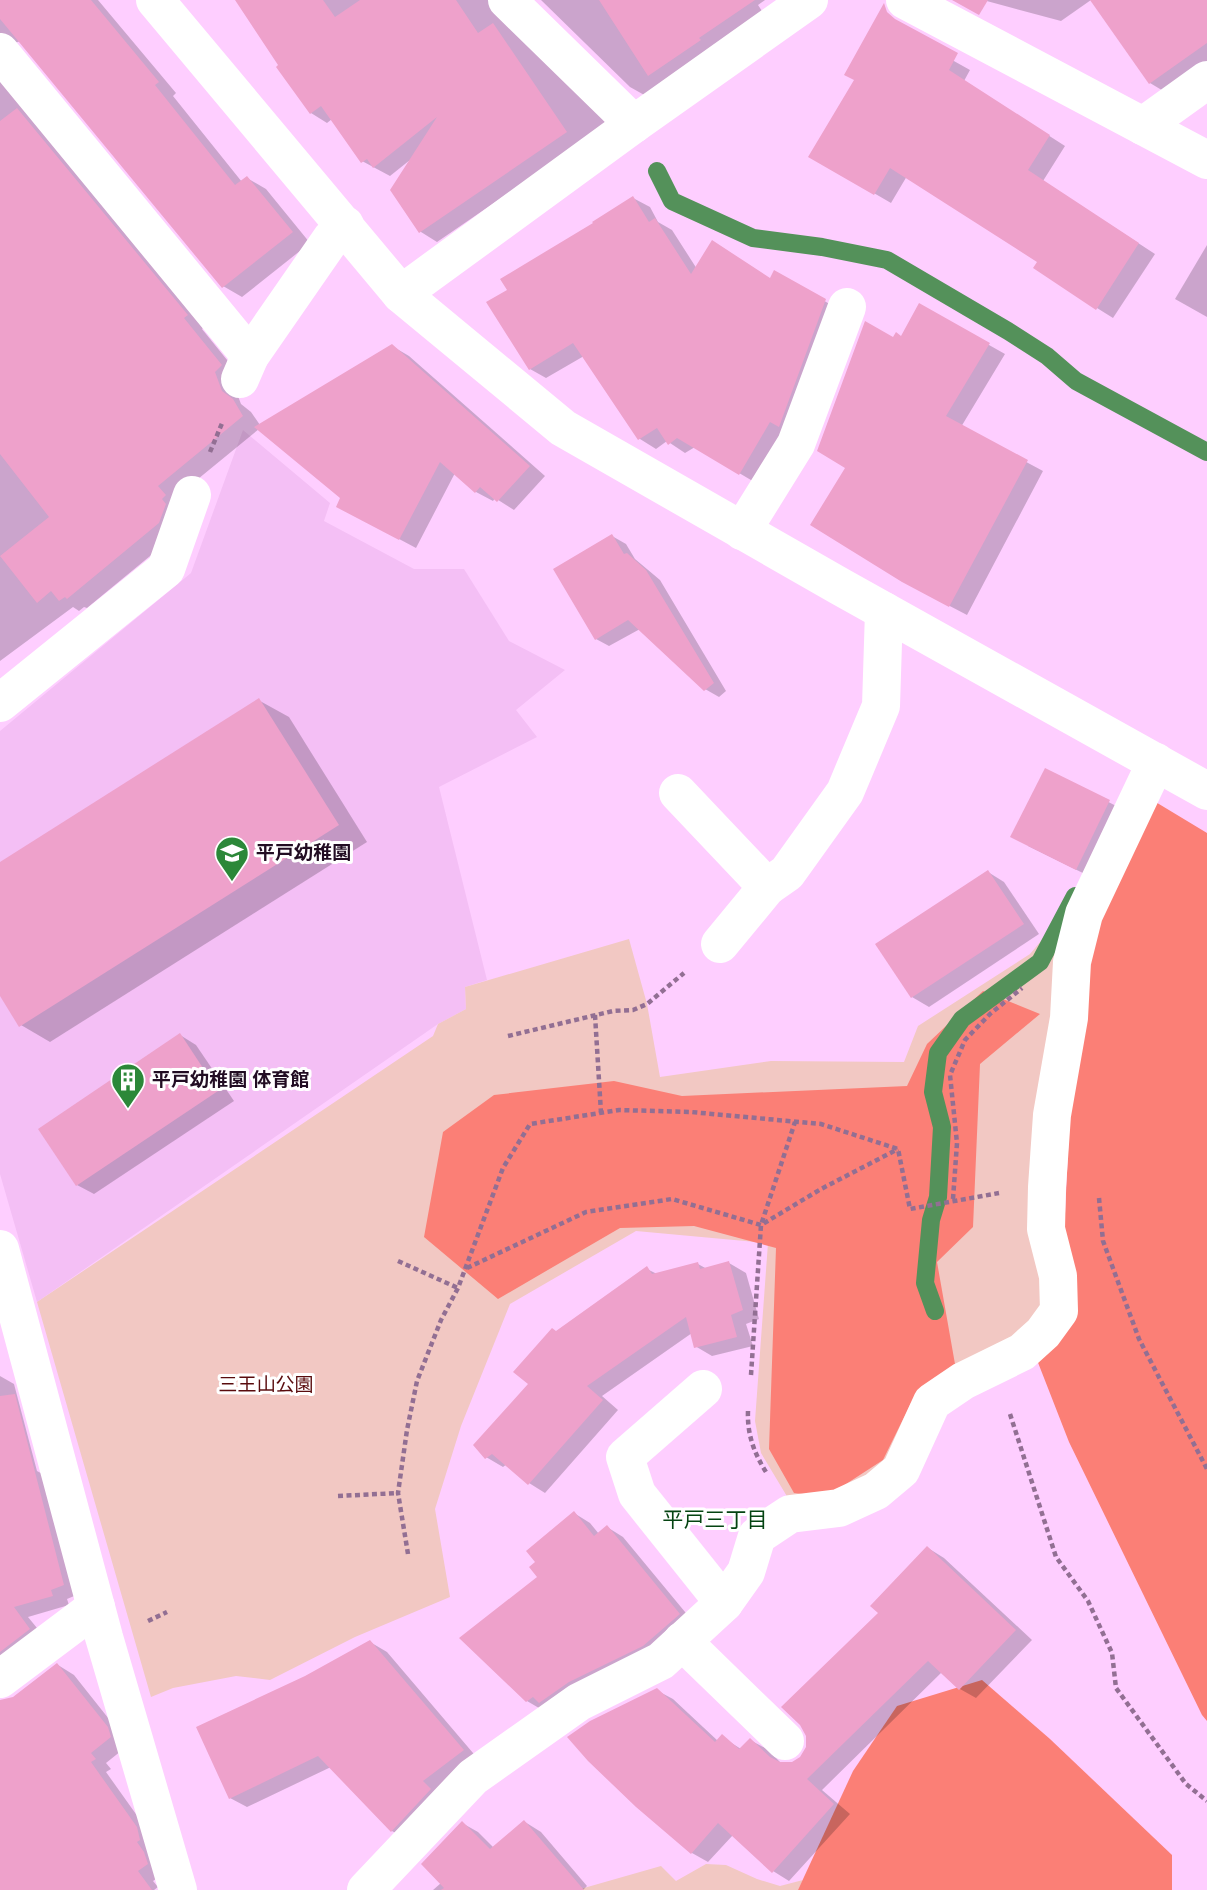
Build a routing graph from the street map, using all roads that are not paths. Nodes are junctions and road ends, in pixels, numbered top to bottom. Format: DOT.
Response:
graph roads {
  1 [pos="155,0"];
  2 [pos="507,0"];
  3 [pos="809,0"];
  4 [pos="905,0"];
  5 [pos="0,52"];
  6 [pos="1207,80"];
  7 [pos="634,124"];
  8 [pos="1143,126"];
  9 [pos="1207,160"];
  10 [pos="345,225"];
  11 [pos="401,294"];
  12 [pos="847,307"];
  13 [pos="192,495"];
  14 [pos="742,531"];
  15 [pos="884,611"];
  16 [pos="0,703"];
  17 [pos="1156,762"];
  18 [pos="1207,791"];
  19 [pos="678,793"];
  20 [pos="768,887"];
  21 [pos="720,944"];
  22 [pos="0,1249"];
  23 [pos="703,1389"];
  24 [pos="724,1603"];
  25 [pos="96,1607"];
  26 [pos="682,1641"];
  27 [pos="0,1679"];
  28 [pos="785,1741"];
  29 [pos="178,1890"];
  30 [pos="366,1890"];
  1 -- 10 [label="street"];
  2 -- 7 [label="street"];
  3 -- 7 [label="street"];
  4 -- 8 [label="street"];
  5 -- 10 [label="street"];
  6 -- 8 [label="street"];
  7 -- 11 [label="street"];
  8 -- 9 [label="street"];
  10 -- 11 [label="street"];
  11 -- 14 [label="street"];
  12 -- 14 [label="street"];
  13 -- 16 [label="street"];
  14 -- 15 [label="street"];
  15 -- 17 [label="street"];
  15 -- 20 [label="street"];
  17 -- 18 [label="street"];
  17 -- 24 [label="street"];
  19 -- 20 [label="street"];
  20 -- 21 [label="street"];
  22 -- 25 [label="street"];
  23 -- 24 [label="street"];
  24 -- 26 [label="street"];
  25 -- 27 [label="street"];
  25 -- 29 [label="street"];
  26 -- 28 [label="street"];
  26 -- 30 [label="street"];
}
